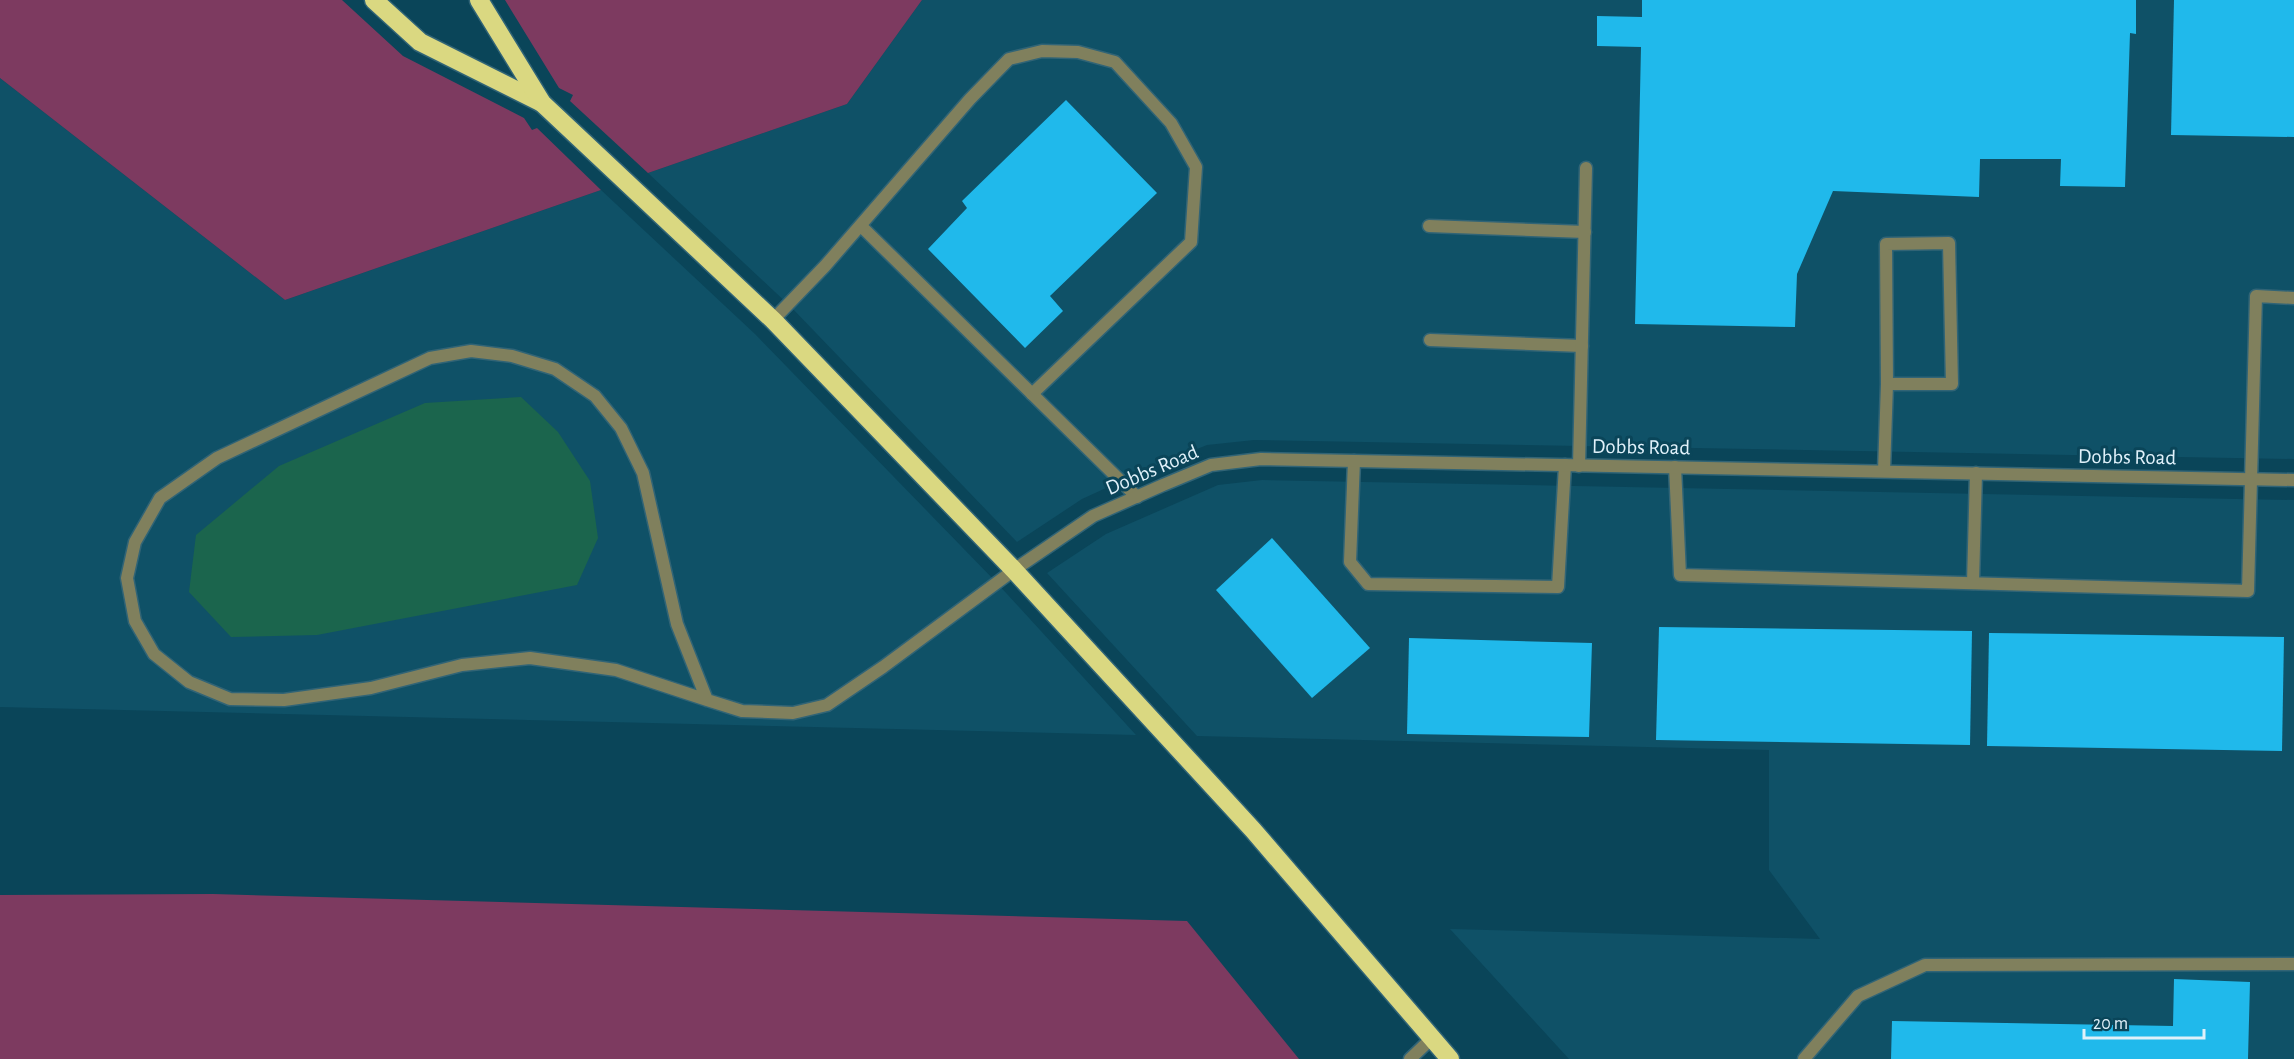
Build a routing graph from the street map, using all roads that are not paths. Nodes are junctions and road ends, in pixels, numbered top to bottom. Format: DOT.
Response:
graph roads {
  1 [pos="374,0"];
  2 [pos="479,0"];
  3 [pos="542,103"];
  4 [pos="1586,168"];
  5 [pos="861,225"];
  6 [pos="1429,226"];
  7 [pos="1585,232"];
  8 [pos="2294,298"];
  9 [pos="773,320"];
  10 [pos="1430,340"];
  11 [pos="1582,346"];
  12 [pos="1887,384"];
  13 [pos="1032,394"];
  14 [pos="1354,461"];
  15 [pos="1564,465"];
  16 [pos="1579,466"];
  17 [pos="1675,467"];
  18 [pos="1884,471"];
  19 [pos="1976,473"];
  20 [pos="2251,479"];
  21 [pos="2294,480"];
  22 [pos="1137,497"];
  23 [pos="1014,570"];
  24 [pos="1973,583"];
  25 [pos="707,700"];
  26 [pos="2294,964"];
  27 [pos="1432,1038"];
  28 [pos="1410,1059"];
  29 [pos="1450,1059"];
  30 [pos="1804,1059"];
  1 -- 3 [label="highway"];
  2 -- 3 [label="highway"];
  3 -- 9 [label="highway"];
  4 -- 7 [label="street"];
  5 -- 9 [label="street"];
  5 -- 13 [label="street"];
  5 -- 13 [label="street"];
  6 -- 7 [label="street"];
  7 -- 11 [label="street"];
  8 -- 20 [label="street"];
  9 -- 23 [label="highway"];
  10 -- 11 [label="street"];
  11 -- 16 [label="street"];
  12 -- 12 [label="street"];
  12 -- 18 [label="street"];
  13 -- 22 [label="street"];
  14 -- 15 [label="street, Dobbs Road"];
  14 -- 15 [label="street"];
  14 -- 22 [label="street, Dobbs Road"];
  15 -- 16 [label="street, Dobbs Road"];
  16 -- 17 [label="street, Dobbs Road"];
  17 -- 18 [label="street, Dobbs Road"];
  17 -- 24 [label="street"];
  18 -- 19 [label="street, Dobbs Road"];
  19 -- 20 [label="street, Dobbs Road"];
  19 -- 24 [label="street"];
  20 -- 21 [label="street, Dobbs Road"];
  20 -- 24 [label="street"];
  22 -- 23 [label="street, Dobbs Road"];
  23 -- 25 [label="street, Dobbs Road"];
  23 -- 27 [label="highway"];
  25 -- 25 [label="street, Dobbs Road"];
  26 -- 30 [label="street"];
  27 -- 28 [label="street"];
  27 -- 29 [label="highway"];
}
